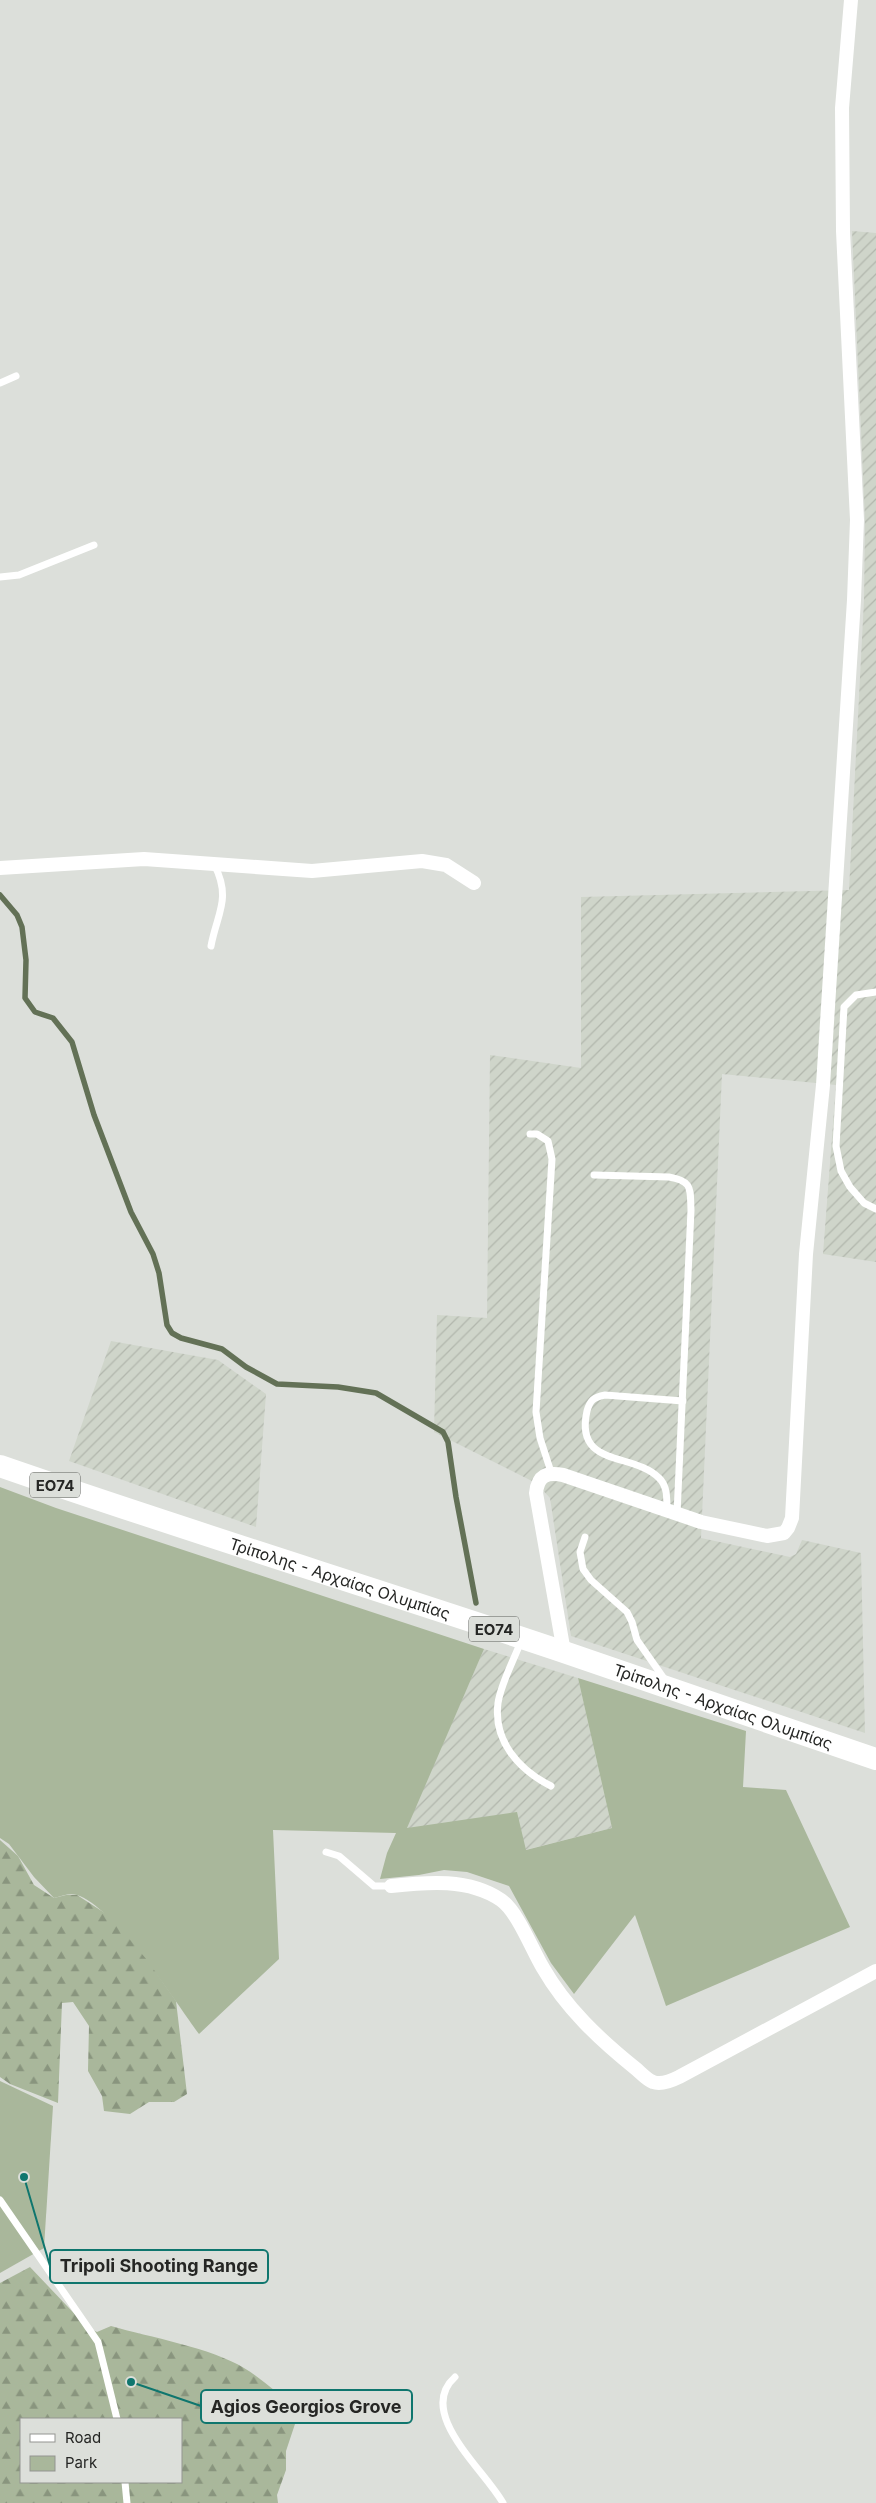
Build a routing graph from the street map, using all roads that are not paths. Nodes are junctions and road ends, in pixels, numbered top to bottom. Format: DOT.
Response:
graph roads {
  1 [pos="851,0"];
  2 [pos="16,376"];
  3 [pos="0,384"];
  4 [pos="94,545"];
  5 [pos="0,577"];
  6 [pos="214,864"];
  7 [pos="0,868"];
  8 [pos="474,883"];
  9 [pos="211,946"];
  10 [pos="876,992"];
  11 [pos="826,1037"];
  12 [pos="841,1039"];
  13 [pos="530,1134"];
  14 [pos="594,1175"];
  15 [pos="876,1209"];
  16 [pos="683,1400"];
  17 [pos="0,1466"];
  18 [pos="551,1472"];
  19 [pos="672,1512"];
  20 [pos="586,1537"];
  21 [pos="522,1638"];
  22 [pos="564,1652"];
  23 [pos="670,1689"];
  24 [pos="876,1759"];
  25 [pos="551,1786"];
  26 [pos="326,1852"];
  27 [pos="390,1886"];
  28 [pos="876,1971"];
  29 [pos="0,2200"];
  30 [pos="454,2377"];
  31 [pos="117,2418"];
  32 [pos="125,2483"];
  33 [pos="127,2503"];
  34 [pos="503,2503"];
  1 -- 11 [label="street"];
  2 -- 3 [label="lane"];
  4 -- 5 [label="lane"];
  6 -- 7 [label="street"];
  6 -- 8 [label="street"];
  6 -- 9 [label="lane"];
  10 -- 12 [label="lane"];
  11 -- 12 [label="lane"];
  11 -- 19 [label="street"];
  12 -- 15 [label="lane"];
  13 -- 18 [label="lane"];
  14 -- 16 [label="lane"];
  16 -- 19 [label="lane"];
  16 -- 19 [label="lane"];
  17 -- 21 [label="main road, Τρίπολης - Αρχαίας Ολυμπίας / ΕΟ74"];
  18 -- 19 [label="street"];
  18 -- 22 [label="street"];
  20 -- 23 [label="lane"];
  21 -- 22 [label="main road, Τρίπολης - Αρχαίας Ολυμπίας / ΕΟ74"];
  21 -- 25 [label="lane"];
  22 -- 23 [label="main road, Τρίπολης - Αρχαίας Ολυμπίας / ΕΟ74"];
  23 -- 24 [label="main road, Τρίπολης - Αρχαίας Ολυμπίας / ΕΟ74"];
  26 -- 27 [label="lane"];
  27 -- 28 [label="street"];
  29 -- 31 [label="lane"];
  30 -- 34 [label="lane"];
  32 -- 33 [label="lane"];
}
